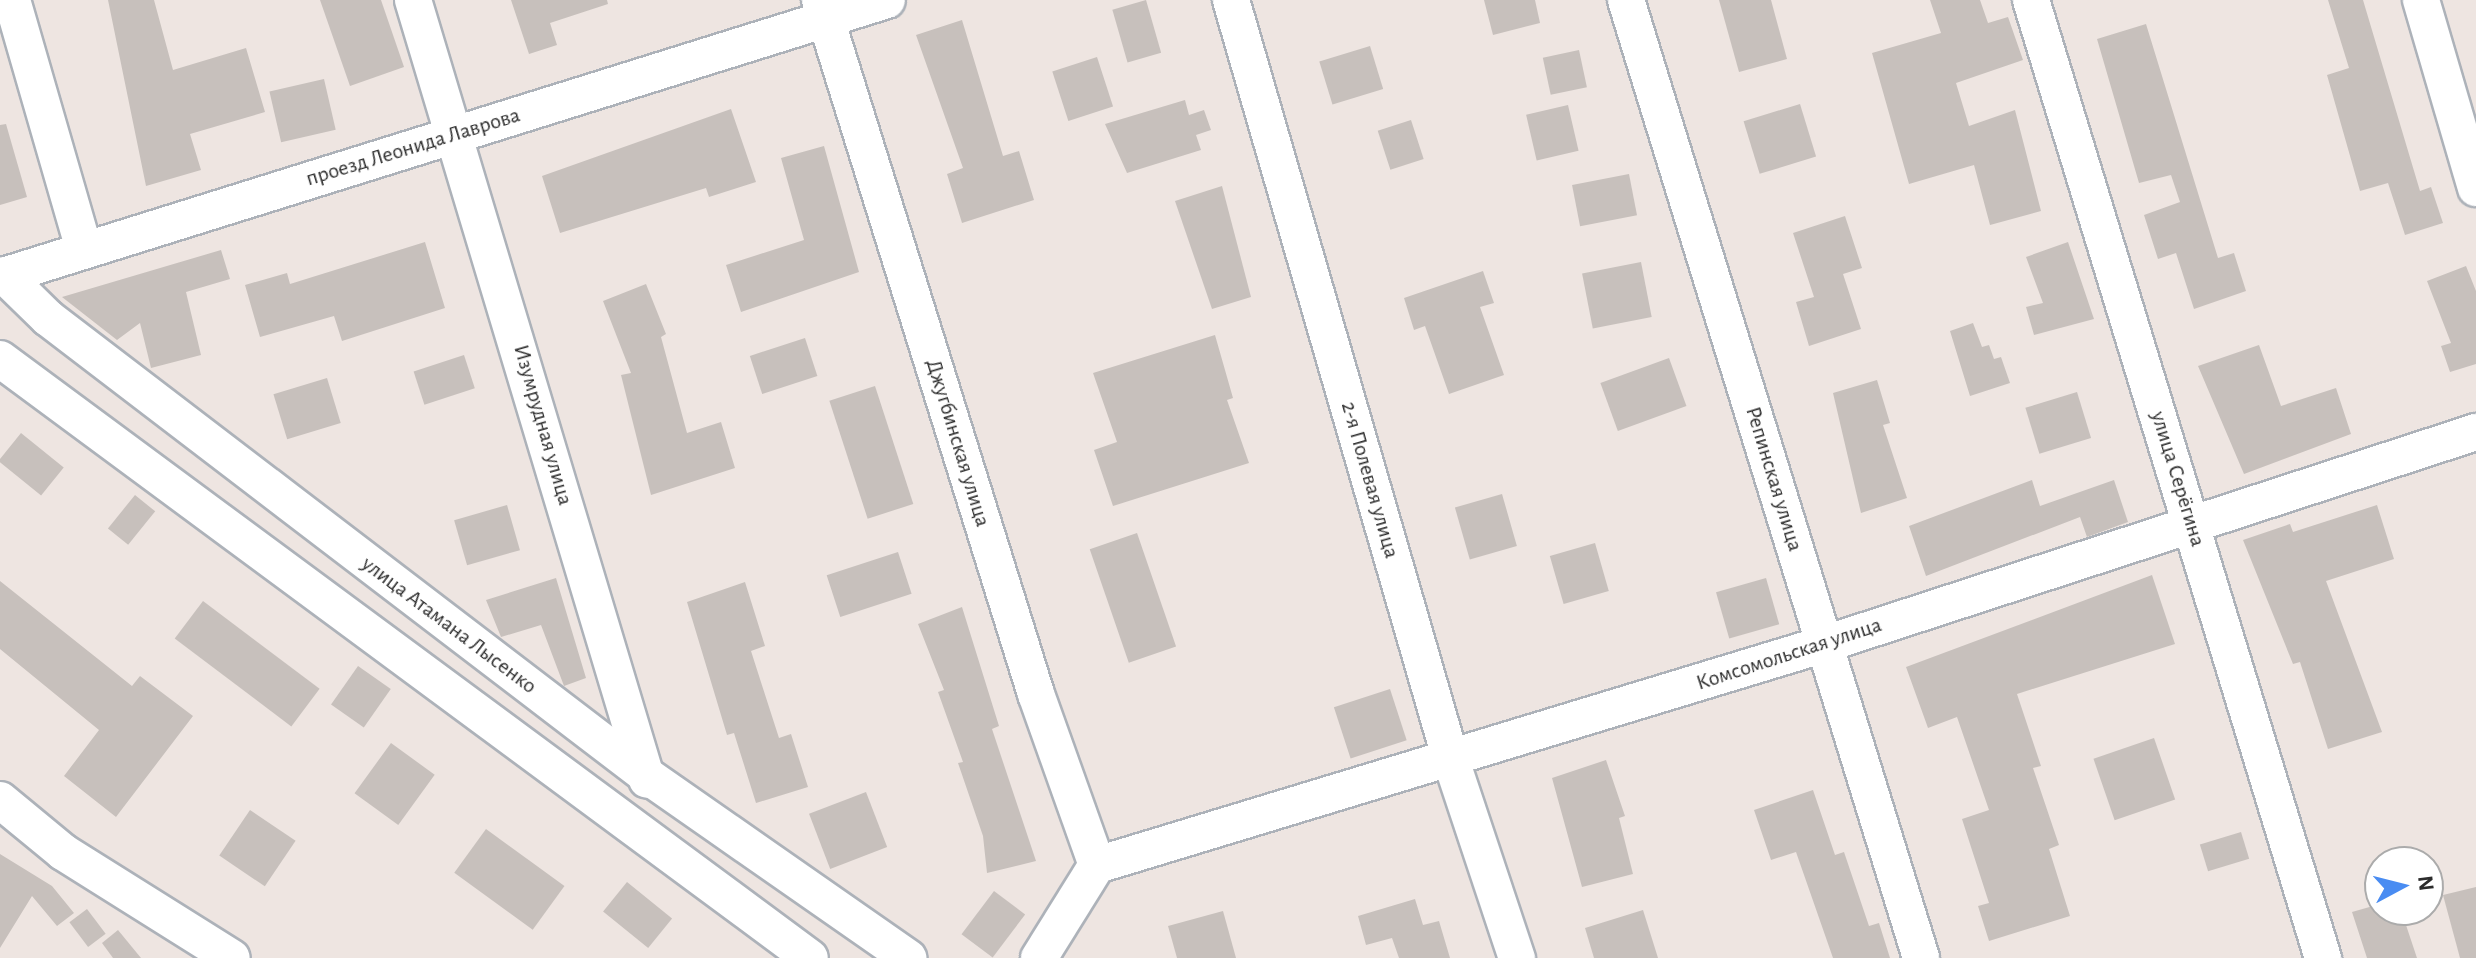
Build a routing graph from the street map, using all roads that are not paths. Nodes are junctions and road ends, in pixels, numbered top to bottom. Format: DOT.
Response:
graph roads {
  1 [pos="12,0"];
  2 [pos="413,0"];
  3 [pos="887,0"];
  4 [pos="1231,0"];
  5 [pos="1626,0"];
  6 [pos="2031,0"];
  7 [pos="2421,0"];
  8 [pos="823,9"];
  9 [pos="458,133"];
  10 [pos="2476,188"];
  11 [pos="84,250"];
  12 [pos="2,276"];
  13 [pos="0,359"];
  14 [pos="2476,432"];
  15 [pos="2192,523"];
  16 [pos="1825,644"];
  17 [pos="1451,760"];
  18 [pos="646,775"];
  19 [pos="0,800"];
  20 [pos="667,852"];
  21 [pos="1097,865"];
  22 [pos="232,958"];
  23 [pos="810,958"];
  24 [pos="908,958"];
  25 [pos="1039,958"];
  26 [pos="1517,958"];
  27 [pos="1921,958"];
  28 [pos="2323,958"];
  1 -- 11 [label="street"];
  2 -- 9 [label="street, Изумрудная улица"];
  3 -- 8 [label="street, проезд Леонида Лаврова"];
  4 -- 17 [label="street, 2-я Полевая улица"];
  5 -- 16 [label="street, Репинская улица"];
  6 -- 15 [label="street, улица Серёгина"];
  7 -- 10 [label="street"];
  8 -- 9 [label="street, проезд Леонида Лаврова"];
  8 -- 21 [label="street, Джугбинская улица"];
  9 -- 11 [label="street, проезд Леонида Лаврова"];
  9 -- 18 [label="street, Изумрудная улица"];
  11 -- 12 [label="street, проезд Леонида Лаврова"];
  12 -- 18 [label="street, улица Атамана Лысенко"];
  13 -- 20 [label="street"];
  14 -- 15 [label="street, Комсомольская улица"];
  15 -- 16 [label="street, Комсомольская улица"];
  15 -- 28 [label="street, улица Серёгина"];
  16 -- 17 [label="street, Комсомольская улица"];
  16 -- 27 [label="street, Репинская улица"];
  17 -- 21 [label="street, Комсомольская улица"];
  17 -- 26 [label="street, 2-я Полевая улица"];
  18 -- 20 [label="street, Изумрудная улица"];
  18 -- 24 [label="street, улица Атамана Лысенко"];
  19 -- 22 [label="street"];
  20 -- 23 [label="street"];
  21 -- 25 [label="street"];
}
